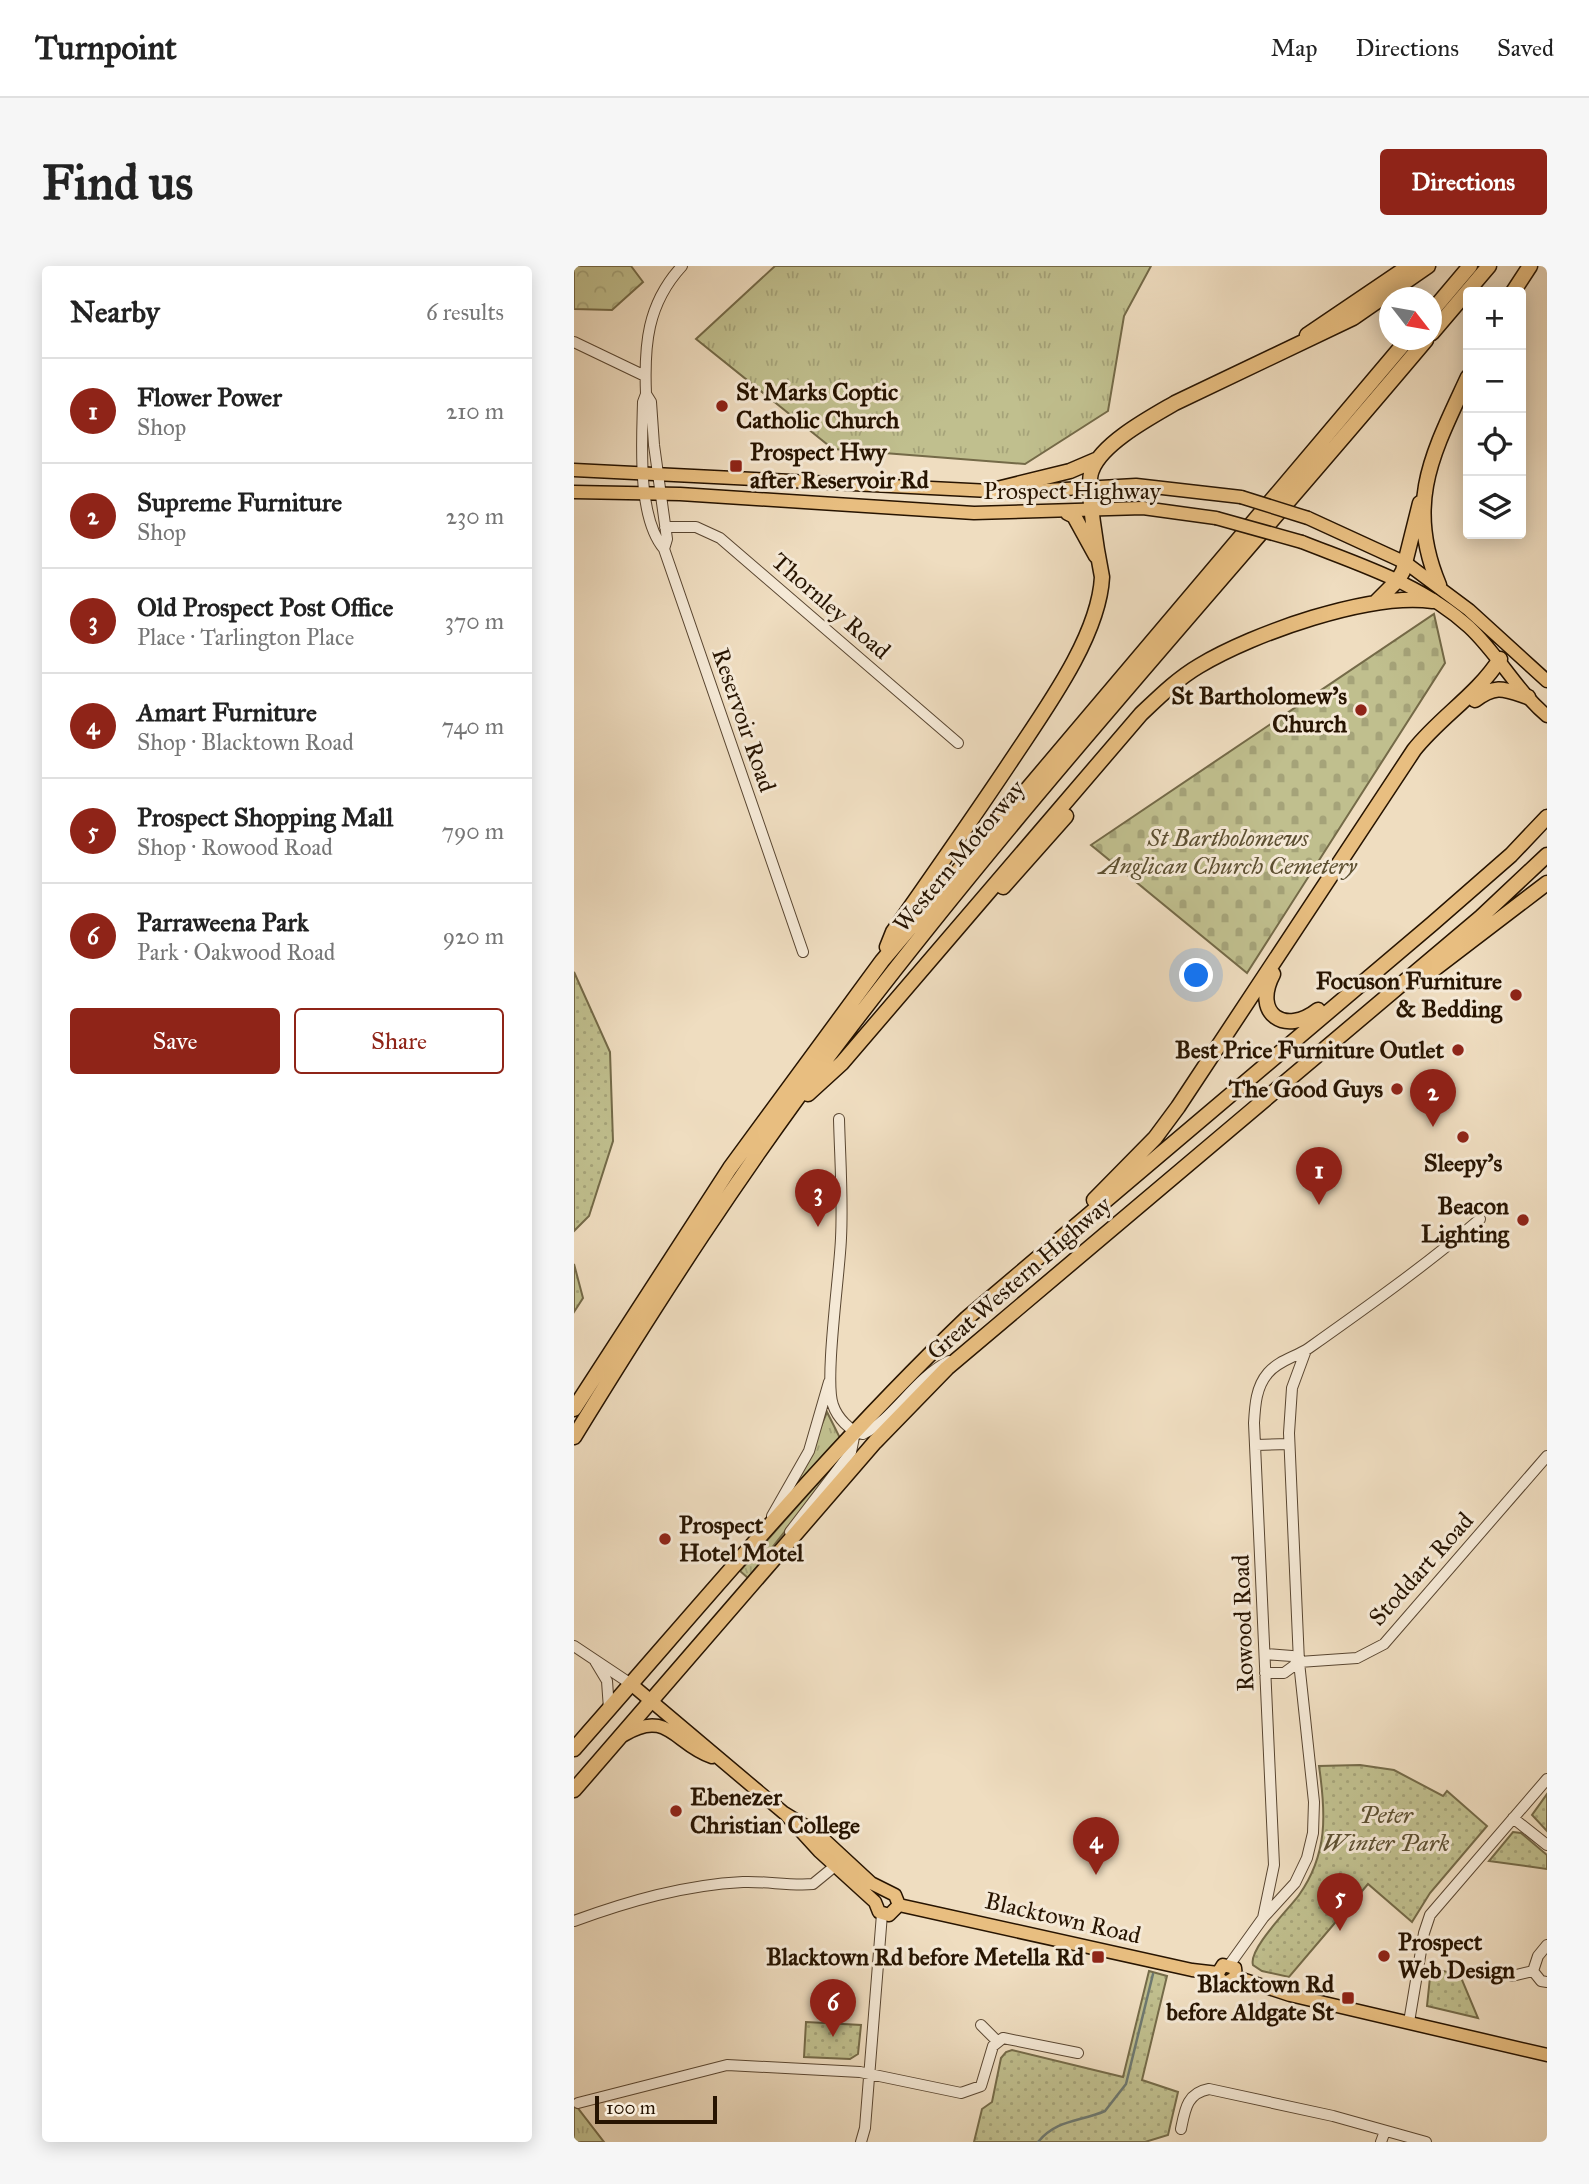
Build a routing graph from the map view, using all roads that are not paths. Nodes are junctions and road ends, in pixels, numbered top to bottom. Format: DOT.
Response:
graph roads {
  1 [pos="682,266"];
  2 [pos="1409,266"];
  3 [pos="1428,266"];
  4 [pos="1470,266"];
  5 [pos="1489,266"];
  6 [pos="1530,266"];
  7 [pos="1516,287"];
  8 [pos="1442,299"];
  9 [pos="1442,321"];
  10 [pos="574,342"];
  11 [pos="1290,350"];
  12 [pos="1399,350"];
  13 [pos="1418,350"];
  14 [pos="645,376"];
  15 [pos="1463,388"];
  16 [pos="646,394"];
  17 [pos="1100,458"];
  18 [pos="574,470"];
  19 [pos="642,473"];
  20 [pos="658,474"];
  21 [pos="1089,486"];
  22 [pos="574,492"];
  23 [pos="989,492"];
  24 [pos="644,494"];
  25 [pos="662,494"];
  26 [pos="1422,498"];
  27 [pos="1094,510"];
  28 [pos="1068,513"];
  29 [pos="665,527"];
  30 [pos="664,549"];
  31 [pos="1100,563"];
  32 [pos="1406,563"];
  33 [pos="1398,580"];
  34 [pos="1439,586"];
  35 [pos="1433,601"];
  36 [pos="1375,603"];
  37 [pos="1500,659"];
  38 [pos="1547,681"];
  39 [pos="1528,697"];
  40 [pos="1547,716"];
  41 [pos="958,743"];
  42 [pos="1547,817"];
  43 [pos="1547,855"];
  44 [pos="1547,883"];
  45 [pos="803,952"];
  46 [pos="1390,958"];
  47 [pos="881,961"];
  48 [pos="1340,1036"];
  49 [pos="1274,1058"];
  50 [pos="1296,1072"];
  51 [pos="781,1119"];
  52 [pos="839,1119"];
  53 [pos="1480,1219"];
  54 [pos="1031,1263"];
  55 [pos="1306,1350"];
  56 [pos="964,1353"];
  57 [pos="830,1376"];
  58 [pos="574,1409"];
  59 [pos="855,1432"];
  60 [pos="574,1437"];
  61 [pos="1289,1444"];
  62 [pos="1256,1445"];
  63 [pos="1547,1456"];
  64 [pos="760,1537"];
  65 [pos="770,1565"];
  66 [pos="574,1646"];
  67 [pos="1265,1654"];
  68 [pos="593,1658"];
  69 [pos="1299,1662"];
  70 [pos="1265,1673"];
  71 [pos="631,1684"];
  72 [pos="652,1702"];
  73 [pos="608,1710"];
  74 [pos="624,1735"];
  75 [pos="574,1749"];
  76 [pos="722,1761"];
  77 [pos="1547,1779"];
  78 [pos="574,1790"];
  79 [pos="784,1812"];
  80 [pos="1513,1818"];
  81 [pos="817,1833"];
  82 [pos="1547,1844"];
  83 [pos="835,1866"];
  84 [pos="862,1874"];
  85 [pos="884,1892"];
  86 [pos="875,1902"];
  87 [pos="898,1905"];
  88 [pos="882,1914"];
  89 [pos="1263,1918"];
  90 [pos="574,1921"];
  91 [pos="1547,1945"];
  92 [pos="1230,1964"];
  93 [pos="1533,1971"];
  94 [pos="1218,1973"];
  95 [pos="1512,1976"];
  96 [pos="1236,1977"];
  97 [pos="1547,1982"];
  98 [pos="1409,2022"];
  99 [pos="981,2025"];
  100 [pos="996,2040"];
  101 [pos="1078,2053"];
  102 [pos="1547,2055"];
  103 [pos="870,2073"];
  104 [pos="578,2103"];
  105 [pos="1181,2129"];
  106 [pos="1385,2131"];
  107 [pos="861,2142"];
  108 [pos="1381,2142"];
  109 [pos="1426,2142"];
  1 -- 14 [label="street, Reservoir Road"];
  2 -- 11 [label="highway"];
  3 -- 11 [label="highway"];
  4 -- 8 [label="highway"];
  5 -- 9 [label="highway"];
  6 -- 7 [label="highway"];
  10 -- 14 [label="street"];
  11 -- 17 [label="highway"];
  12 -- 47 [label="highway, Western Motorway"];
  13 -- 51 [label="highway, Western Motorway"];
  14 -- 16 [label="street, Reservoir Road"];
  15 -- 26 [label="highway"];
  16 -- 19 [label="street, Reservoir Road"];
  16 -- 20 [label="street, Reservoir Road"];
  17 -- 21 [label="highway"];
  17 -- 23 [label="highway"];
  18 -- 19 [label="main road, Prospect Highway"];
  19 -- 20 [label="main road, Prospect Highway"];
  19 -- 24 [label="street, Reservoir Road"];
  20 -- 23 [label="main road, Prospect Highway"];
  20 -- 25 [label="street, Reservoir Road"];
  21 -- 23 [label="main road, Prospect Highway"];
  21 -- 27 [label="highway"];
  21 -- 32 [label="main road, Prospect Highway, bridge"];
  22 -- 24 [label="main road, Prospect Highway"];
  24 -- 25 [label="main road, Prospect Highway"];
  24 -- 30 [label="street, Reservoir Road"];
  25 -- 28 [label="main road, Prospect Highway"];
  25 -- 29 [label="street, Reservoir Road"];
  26 -- 32 [label="highway"];
  26 -- 34 [label="highway"];
  27 -- 28 [label="main road, Prospect Highway"];
  27 -- 31 [label="highway"];
  27 -- 33 [label="main road, Prospect Highway, bridge"];
  28 -- 31 [label="highway"];
  29 -- 30 [label="street, Reservoir Road"];
  29 -- 41 [label="street, Thornley Road"];
  30 -- 45 [label="street, Reservoir Road"];
  31 -- 47 [label="highway"];
  32 -- 33 [label="highway"];
  32 -- 34 [label="main road, Prospect Highway"];
  33 -- 35 [label="main road, Prospect Highway"];
  33 -- 36 [label="highway"];
  34 -- 38 [label="main road, Prospect Highway"];
  35 -- 36 [label="highway"];
  35 -- 37 [label="main road, Prospect Highway"];
  36 -- 51 [label="highway"];
  37 -- 39 [label="main road, Prospect Highway"];
  37 -- 54 [label="highway"];
  39 -- 40 [label="main road, Prospect Highway"];
  39 -- 46 [label="highway"];
  42 -- 46 [label="highway, Great Western Highway"];
  43 -- 48 [label="highway, Great Western Highway"];
  44 -- 48 [label="highway"];
  46 -- 49 [label="highway, Great Western Highway"];
  47 -- 58 [label="highway, Western Motorway"];
  48 -- 50 [label="highway, Great Western Highway"];
  49 -- 50 [label="highway"];
  49 -- 54 [label="highway, Great Western Highway"];
  50 -- 56 [label="highway, Great Western Highway"];
  51 -- 60 [label="highway, Western Motorway"];
  52 -- 57 [label="street"];
  53 -- 55 [label="street, Rowood Road"];
  54 -- 59 [label="highway, Great Western Highway"];
  55 -- 61 [label="street, Rowood Road"];
  55 -- 62 [label="street, Rowood Road"];
  56 -- 59 [label="street"];
  56 -- 65 [label="highway, Great Western Highway"];
  57 -- 59 [label="street"];
  57 -- 64 [label="street"];
  59 -- 64 [label="highway, Great Western Highway"];
  59 -- 65 [label="street"];
  61 -- 62 [label="street"];
  61 -- 69 [label="street, Rowood Road"];
  62 -- 67 [label="street, Rowood Road"];
  63 -- 69 [label="street, Stoddart Road"];
  64 -- 71 [label="highway, Great Western Highway"];
  65 -- 72 [label="highway, Great Western Highway"];
  66 -- 68 [label="street"];
  67 -- 69 [label="street, Stoddart Road"];
  67 -- 70 [label="street, Rowood Road"];
  68 -- 71 [label="street"];
  68 -- 73 [label="street"];
  69 -- 70 [label="street, Stoddart Road"];
  69 -- 89 [label="street, Rowood Road"];
  70 -- 89 [label="street, Rowood Road"];
  71 -- 72 [label="main road"];
  71 -- 73 [label="highway, Great Western Highway"];
  72 -- 74 [label="highway, Great Western Highway"];
  72 -- 76 [label="main road"];
  73 -- 75 [label="highway, Great Western Highway"];
  74 -- 76 [label="main road"];
  74 -- 78 [label="highway, Great Western Highway"];
  76 -- 79 [label="main road"];
  77 -- 80 [label="street"];
  79 -- 81 [label="main road"];
  79 -- 83 [label="main road"];
  80 -- 82 [label="street"];
  80 -- 98 [label="street"];
  81 -- 83 [label="main road"];
  81 -- 84 [label="main road"];
  83 -- 84 [label="main road"];
  83 -- 86 [label="main road"];
  83 -- 90 [label="street"];
  84 -- 85 [label="main road"];
  85 -- 86 [label="main road"];
  85 -- 87 [label="main road"];
  86 -- 88 [label="main road"];
  87 -- 88 [label="main road"];
  87 -- 94 [label="main road, Blacktown Road"];
  88 -- 103 [label="street"];
  89 -- 92 [label="street, Rowood Road"];
  91 -- 93 [label="street"];
  92 -- 94 [label="main road"];
  92 -- 96 [label="main road"];
  93 -- 95 [label="street"];
  93 -- 97 [label="street"];
  94 -- 96 [label="main road"];
  96 -- 98 [label="main road"];
  98 -- 102 [label="main road"];
  99 -- 100 [label="street"];
  100 -- 101 [label="street"];
  100 -- 103 [label="street"];
  103 -- 104 [label="street"];
  103 -- 107 [label="street"];
  105 -- 106 [label="street"];
  106 -- 108 [label="street"];
  106 -- 109 [label="street"];
}
